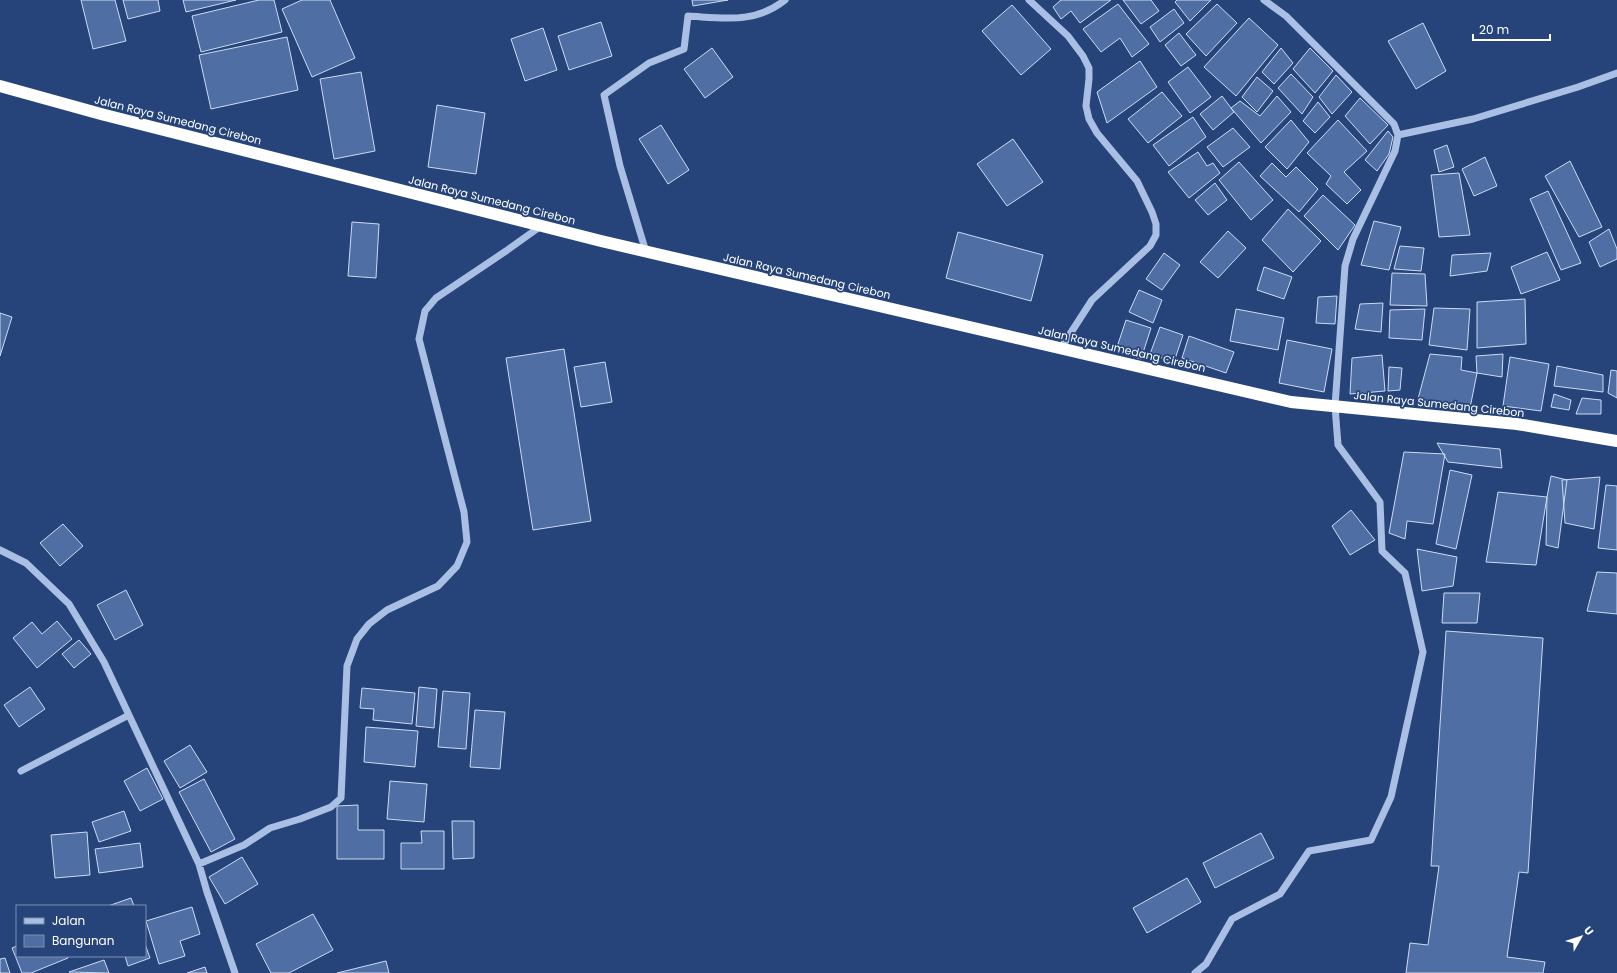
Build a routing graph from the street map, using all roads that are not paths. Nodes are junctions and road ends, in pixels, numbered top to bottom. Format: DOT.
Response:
graph roads {
  1 [pos="785,0"];
  2 [pos="1029,0"];
  3 [pos="1264,0"];
  4 [pos="1617,73"];
  5 [pos="0,86"];
  6 [pos="1398,135"];
  7 [pos="541,226"];
  8 [pos="646,252"];
  9 [pos="1061,348"];
  10 [pos="1335,406"];
  11 [pos="1617,441"];
  12 [pos="0,550"];
  13 [pos="129,715"];
  14 [pos="21,771"];
  15 [pos="200,864"];
  16 [pos="235,973"];
  17 [pos="1195,973"];
  1 -- 8 [label="street"];
  2 -- 9 [label="street"];
  3 -- 6 [label="street"];
  4 -- 6 [label="street"];
  5 -- 7 [label="highway, Jalan Raya Sumedang Cirebon"];
  6 -- 10 [label="street"];
  7 -- 8 [label="highway, Jalan Raya Sumedang Cirebon"];
  7 -- 15 [label="street"];
  8 -- 9 [label="highway, Jalan Raya Sumedang Cirebon"];
  9 -- 10 [label="highway, Jalan Raya Sumedang Cirebon"];
  10 -- 11 [label="highway, Jalan Raya Sumedang Cirebon"];
  10 -- 17 [label="street"];
  12 -- 13 [label="street"];
  13 -- 14 [label="street"];
  13 -- 15 [label="street"];
  15 -- 16 [label="street"];
}
